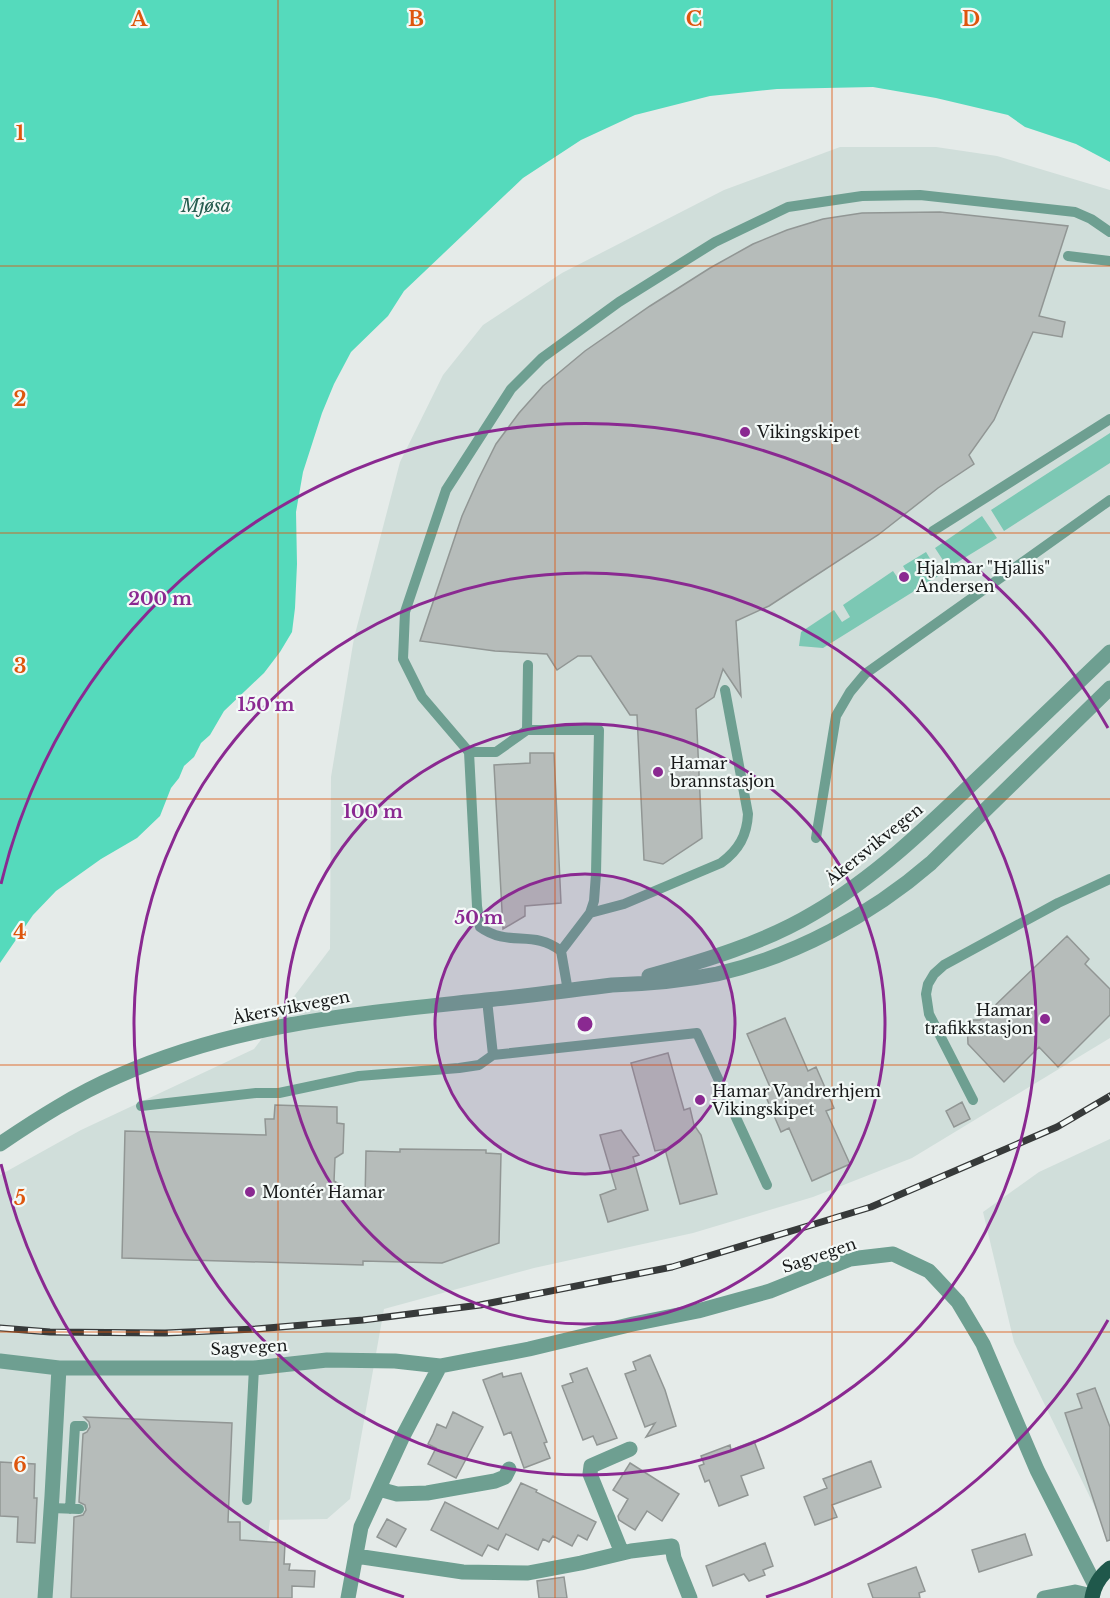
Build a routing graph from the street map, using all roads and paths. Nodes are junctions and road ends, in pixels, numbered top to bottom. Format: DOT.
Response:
graph roads {
  1 [pos="1110,232"];
  2 [pos="1068,256"];
  3 [pos="1110,261"];
  4 [pos="1110,419"];
  5 [pos="1110,500"];
  6 [pos="933,531"];
  7 [pos="1110,652"];
  8 [pos="528,665"];
  9 [pos="1110,688"];
  10 [pos="725,690"];
  11 [pos="527,730"];
  12 [pos="469,752"];
  13 [pos="816,838"];
  14 [pos="1110,879"];
  15 [pos="590,913"];
  16 [pos="561,951"];
  17 [pos="612,985"];
  18 [pos="568,991"];
  19 [pos="487,1000"];
  20 [pos="493,1055"];
  21 [pos="973,1100"];
  22 [pos="141,1106"];
  23 [pos="0,1144"];
  24 [pos="767,1185"];
  25 [pos="0,1361"];
  26 [pos="440,1366"];
  27 [pos="59,1368"];
  28 [pos="254,1368"];
  29 [pos="83,1426"];
  30 [pos="630,1449"];
  31 [pos="509,1469"];
  32 [pos="379,1489"];
  33 [pos="247,1500"];
  34 [pos="51,1508"];
  35 [pos="622,1553"];
  36 [pos="356,1556"];
  37 [pos="1110,1568"];
  38 [pos="1093,1593"];
  39 [pos="45,1598"];
  40 [pos="348,1598"];
  41 [pos="690,1598"];
  42 [pos="1044,1598"];
  1 -- 12 [label="lane"];
  2 -- 3 [label="lane"];
  4 -- 6 [label="lane"];
  5 -- 13 [label="lane"];
  7 -- 17 [label="street, Åkersvikvegen"];
  8 -- 11 [label="lane"];
  9 -- 17 [label="street, Åkersvikvegen"];
  10 -- 15 [label="lane"];
  11 -- 12 [label="lane"];
  11 -- 15 [label="lane"];
  12 -- 16 [label="lane"];
  14 -- 21 [label="lane"];
  15 -- 16 [label="lane"];
  16 -- 18 [label="lane"];
  17 -- 18 [label="street, Åkersvikvegen"];
  18 -- 19 [label="street, Åkersvikvegen"];
  19 -- 20 [label="lane"];
  19 -- 23 [label="street, Åkersvikvegen"];
  20 -- 22 [label="lane"];
  20 -- 24 [label="lane"];
  25 -- 27 [label="street, Sagvegen"];
  26 -- 28 [label="street, Sagvegen"];
  26 -- 32 [label="street"];
  26 -- 38 [label="street, Sagvegen"];
  27 -- 28 [label="street, Sagvegen"];
  27 -- 34 [label="street"];
  28 -- 33 [label="lane"];
  29 -- 34 [label="lane"];
  30 -- 35 [label="street"];
  31 -- 32 [label="street"];
  32 -- 36 [label="street"];
  34 -- 39 [label="street"];
  35 -- 36 [label="street"];
  35 -- 41 [label="street"];
  36 -- 40 [label="street"];
  37 -- 38 [label="main road"];
  38 -- 42 [label="street"];
}
